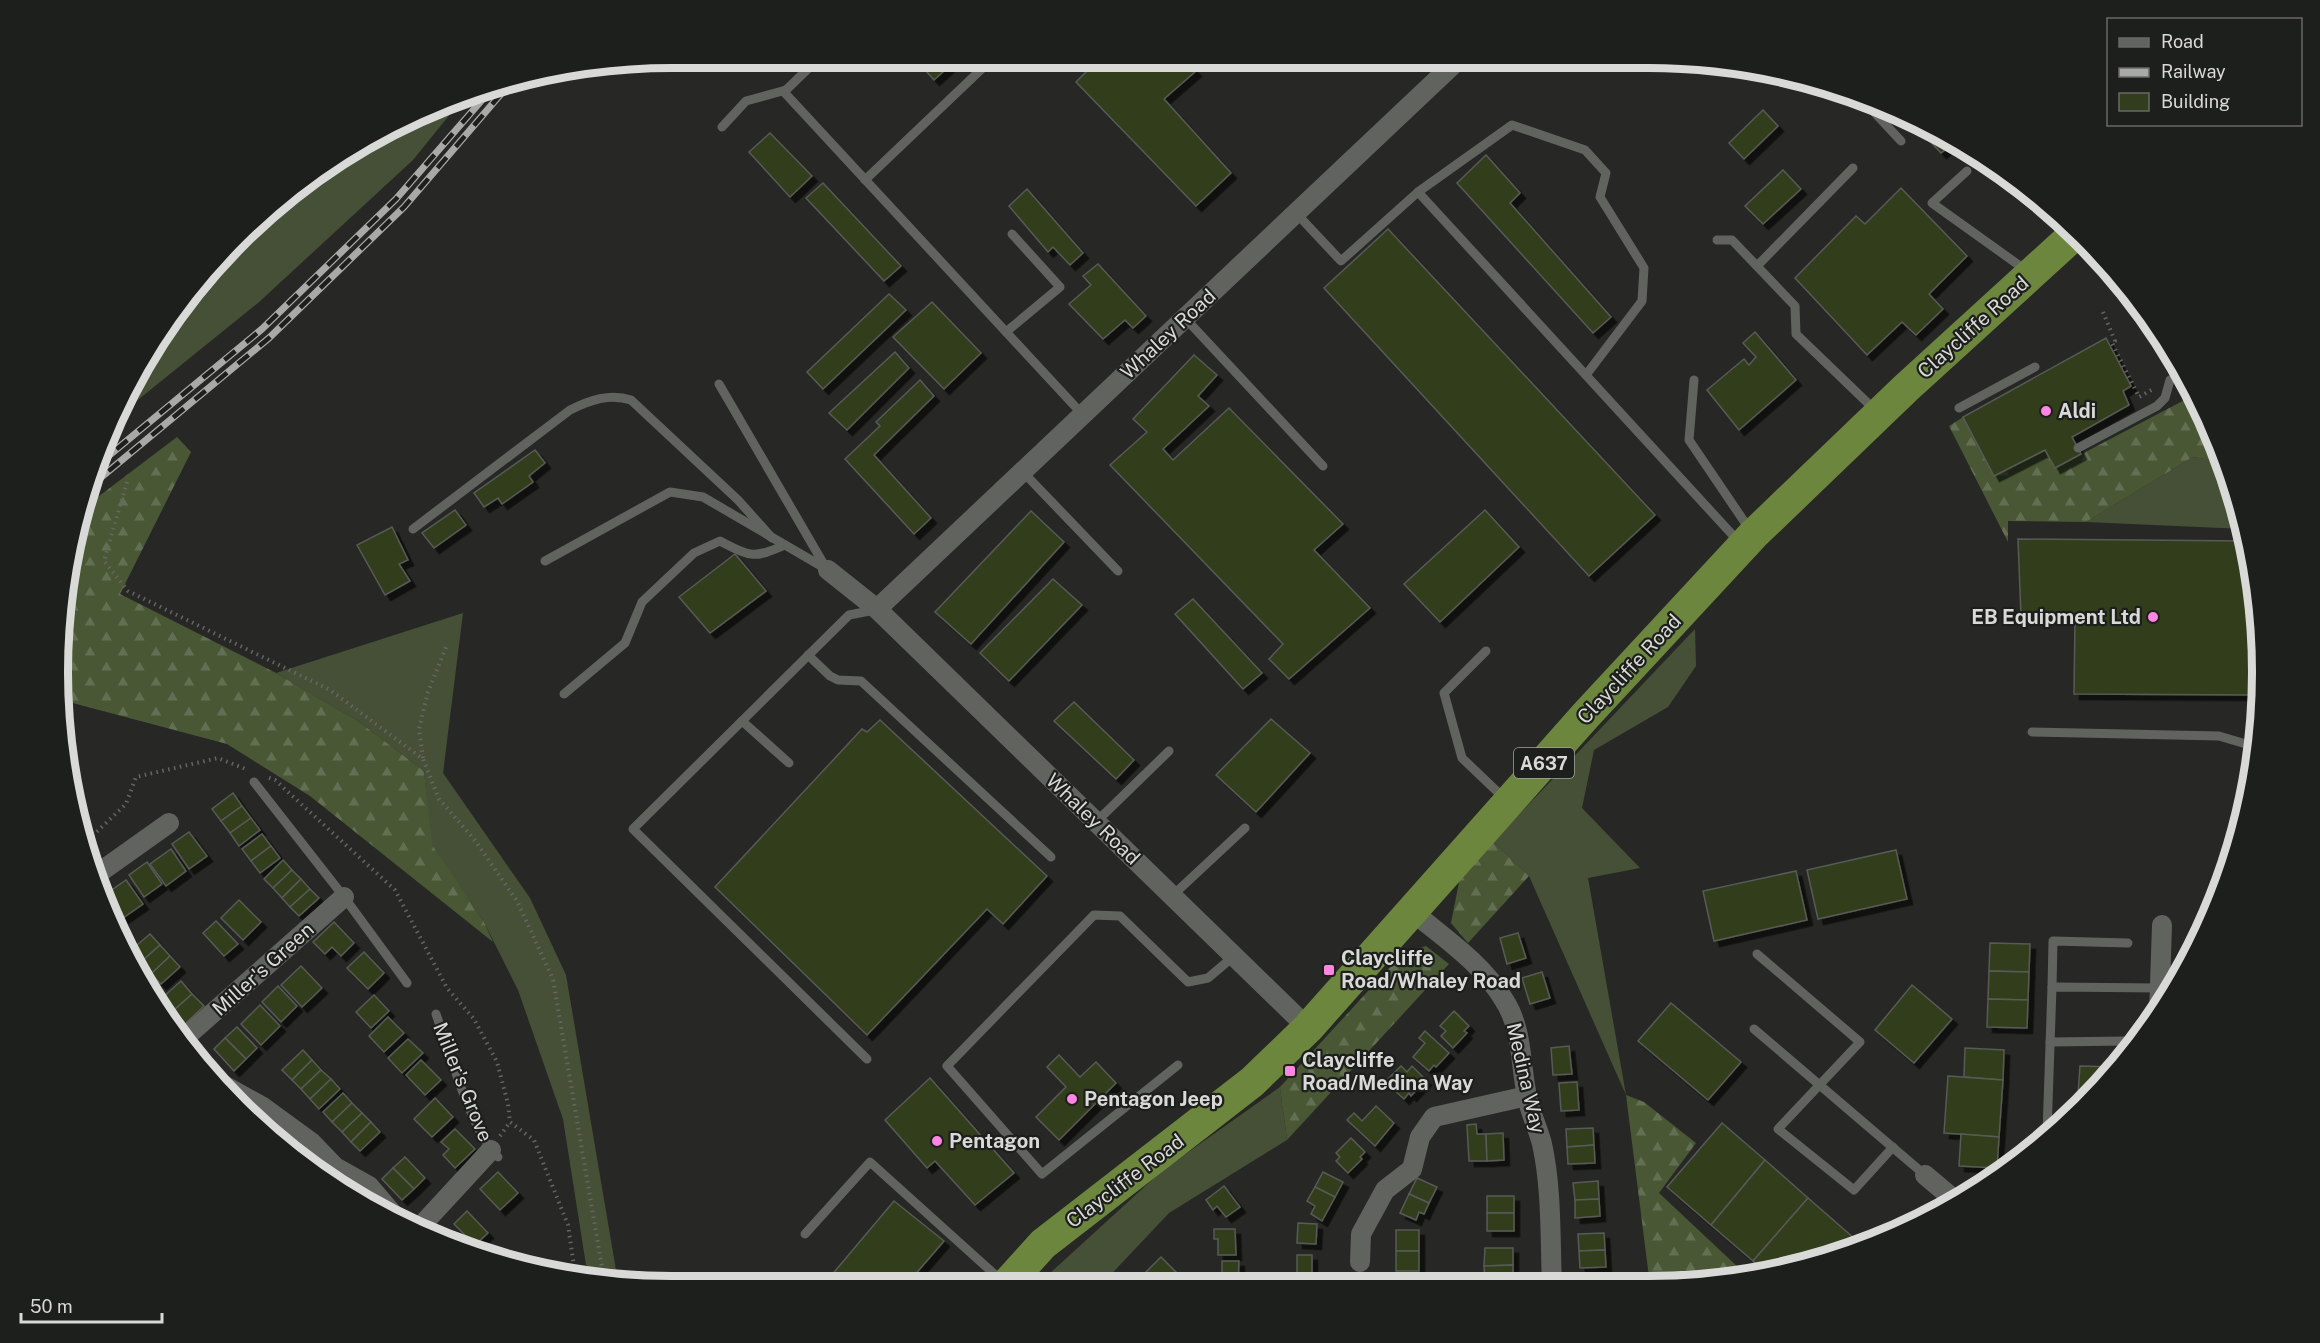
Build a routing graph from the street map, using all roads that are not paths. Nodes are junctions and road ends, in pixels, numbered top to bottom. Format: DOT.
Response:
graph roads {
  1 [pos="810,68"];
  2 [pos="983,68"];
  3 [pos="1449,68"];
  4 [pos="784,92"];
  5 [pos="1872,110"];
  6 [pos="722,127"];
  7 [pos="1901,141"];
  8 [pos="1853,168"];
  9 [pos="1967,171"];
  10 [pos="865,180"];
  11 [pos="1418,192"];
  12 [pos="1296,213"];
  13 [pos="1012,234"];
  14 [pos="2070,238"];
  15 [pos="1717,240"];
  16 [pos="1757,266"];
  17 [pos="2031,274"];
  18 [pos="1185,318"];
  19 [pos="1006,332"];
  20 [pos="2035,367"];
  21 [pos="1586,375"];
  22 [pos="1694,380"];
  23 [pos="719,384"];
  24 [pos="2169,385"];
  25 [pos="1959,408"];
  26 [pos="1879,413"];
  27 [pos="1083,415"];
  28 [pos="2078,448"];
  29 [pos="1323,466"];
  30 [pos="1023,472"];
  31 [pos="413,529"];
  32 [pos="772,537"];
  33 [pos="1748,540"];
  34 [pos="785,545"];
  35 [pos="545,561"];
  36 [pos="828,570"];
  37 [pos="1118,571"];
  38 [pos="878,609"];
  39 [pos="1486,651"];
  40 [pos="808,656"];
  41 [pos="564,694"];
  42 [pos="742,721"];
  43 [pos="2032,732"];
  44 [pos="2248,744"];
  45 [pos="1169,751"];
  46 [pos="789,763"];
  47 [pos="254,782"];
  48 [pos="1508,803"];
  49 [pos="1096,822"];
  50 [pos="169,823"];
  51 [pos="1245,828"];
  52 [pos="1051,857"];
  53 [pos="102,871"];
  54 [pos="1172,896"];
  55 [pos="344,897"];
  56 [pos="1413,912"];
  57 [pos="2162,925"];
  58 [pos="2128,943"];
  59 [pos="1756,954"];
  60 [pos="1234,956"];
  61 [pos="407,983"];
  62 [pos="2052,987"];
  63 [pos="2160,988"];
  64 [pos="2160,993"];
  65 [pos="436,1014"];
  66 [pos="1308,1028"];
  67 [pos="1754,1029"];
  68 [pos="189,1034"];
  69 [pos="2127,1041"];
  70 [pos="2050,1042"];
  71 [pos="867,1059"];
  72 [pos="1178,1065"];
  73 [pos="1820,1085"];
  74 [pos="239,1094"];
  75 [pos="1527,1096"];
  76 [pos="2047,1126"];
  77 [pos="1893,1148"];
  78 [pos="494,1154"];
  79 [pos="1925,1175"];
  80 [pos="1950,1195"];
  81 [pos="383,1202"];
  82 [pos="424,1223"];
  83 [pos="805,1234"];
  84 [pos="1360,1262"];
  85 [pos="996,1276"];
  86 [pos="1014,1276"];
  87 [pos="1552,1276"];
  1 -- 4 [label="lane"];
  2 -- 10 [label="lane"];
  3 -- 12 [label="street, Whaley Road"];
  4 -- 6 [label="lane"];
  4 -- 10 [label="lane"];
  5 -- 7 [label="lane"];
  8 -- 16 [label="lane"];
  9 -- 17 [label="lane"];
  10 -- 19 [label="lane"];
  11 -- 12 [label="lane"];
  11 -- 21 [label="lane"];
  11 -- 21 [label="lane"];
  12 -- 18 [label="street, Whaley Road"];
  13 -- 19 [label="lane"];
  14 -- 17 [label="highway, Claycliffe Road / A637"];
  15 -- 16 [label="lane"];
  16 -- 26 [label="lane"];
  17 -- 26 [label="highway, Claycliffe Road / A637"];
  18 -- 27 [label="street, Whaley Road"];
  18 -- 29 [label="lane"];
  19 -- 27 [label="lane"];
  20 -- 25 [label="lane"];
  21 -- 33 [label="lane"];
  22 -- 33 [label="lane"];
  23 -- 36 [label="lane"];
  24 -- 28 [label="lane"];
  26 -- 33 [label="highway, Claycliffe Road / A637"];
  27 -- 30 [label="street, Whaley Road"];
  30 -- 37 [label="lane"];
  30 -- 38 [label="street, Whaley Road"];
  31 -- 32 [label="lane"];
  32 -- 34 [label="lane"];
  32 -- 35 [label="lane"];
  33 -- 48 [label="highway, Claycliffe Road / A637"];
  34 -- 36 [label="lane"];
  34 -- 41 [label="lane"];
  36 -- 38 [label="street, Whaley Road"];
  38 -- 40 [label="lane"];
  38 -- 49 [label="street, Whaley Road"];
  39 -- 48 [label="lane"];
  40 -- 42 [label="lane"];
  40 -- 52 [label="lane"];
  42 -- 46 [label="lane"];
  42 -- 71 [label="lane"];
  43 -- 44 [label="lane"];
  45 -- 49 [label="lane"];
  47 -- 55 [label="lane"];
  48 -- 56 [label="highway, Claycliffe Road / A637"];
  49 -- 54 [label="street, Whaley Road"];
  50 -- 53 [label="street"];
  51 -- 54 [label="lane"];
  54 -- 60 [label="street, Whaley Road"];
  55 -- 61 [label="lane"];
  55 -- 68 [label="street, Miller's Green"];
  56 -- 66 [label="highway, Claycliffe Road / A637"];
  56 -- 75 [label="street, Medina Way"];
  57 -- 63 [label="street"];
  58 -- 62 [label="lane"];
  59 -- 73 [label="lane"];
  60 -- 66 [label="street, Whaley Road"];
  60 -- 72 [label="lane"];
  62 -- 63 [label="lane"];
  62 -- 70 [label="lane"];
  63 -- 64 [label="street"];
  65 -- 78 [label="lane, Miller's Grove"];
  66 -- 86 [label="highway, Claycliffe Road / A637"];
  67 -- 73 [label="lane"];
  69 -- 70 [label="lane"];
  70 -- 76 [label="lane"];
  73 -- 77 [label="lane"];
  73 -- 77 [label="lane"];
  74 -- 81 [label="street"];
  75 -- 84 [label="street"];
  75 -- 87 [label="street, Medina Way"];
  77 -- 79 [label="lane"];
  78 -- 82 [label="street, Miller's Grove"];
  79 -- 80 [label="street"];
  83 -- 85 [label="lane"];
}
